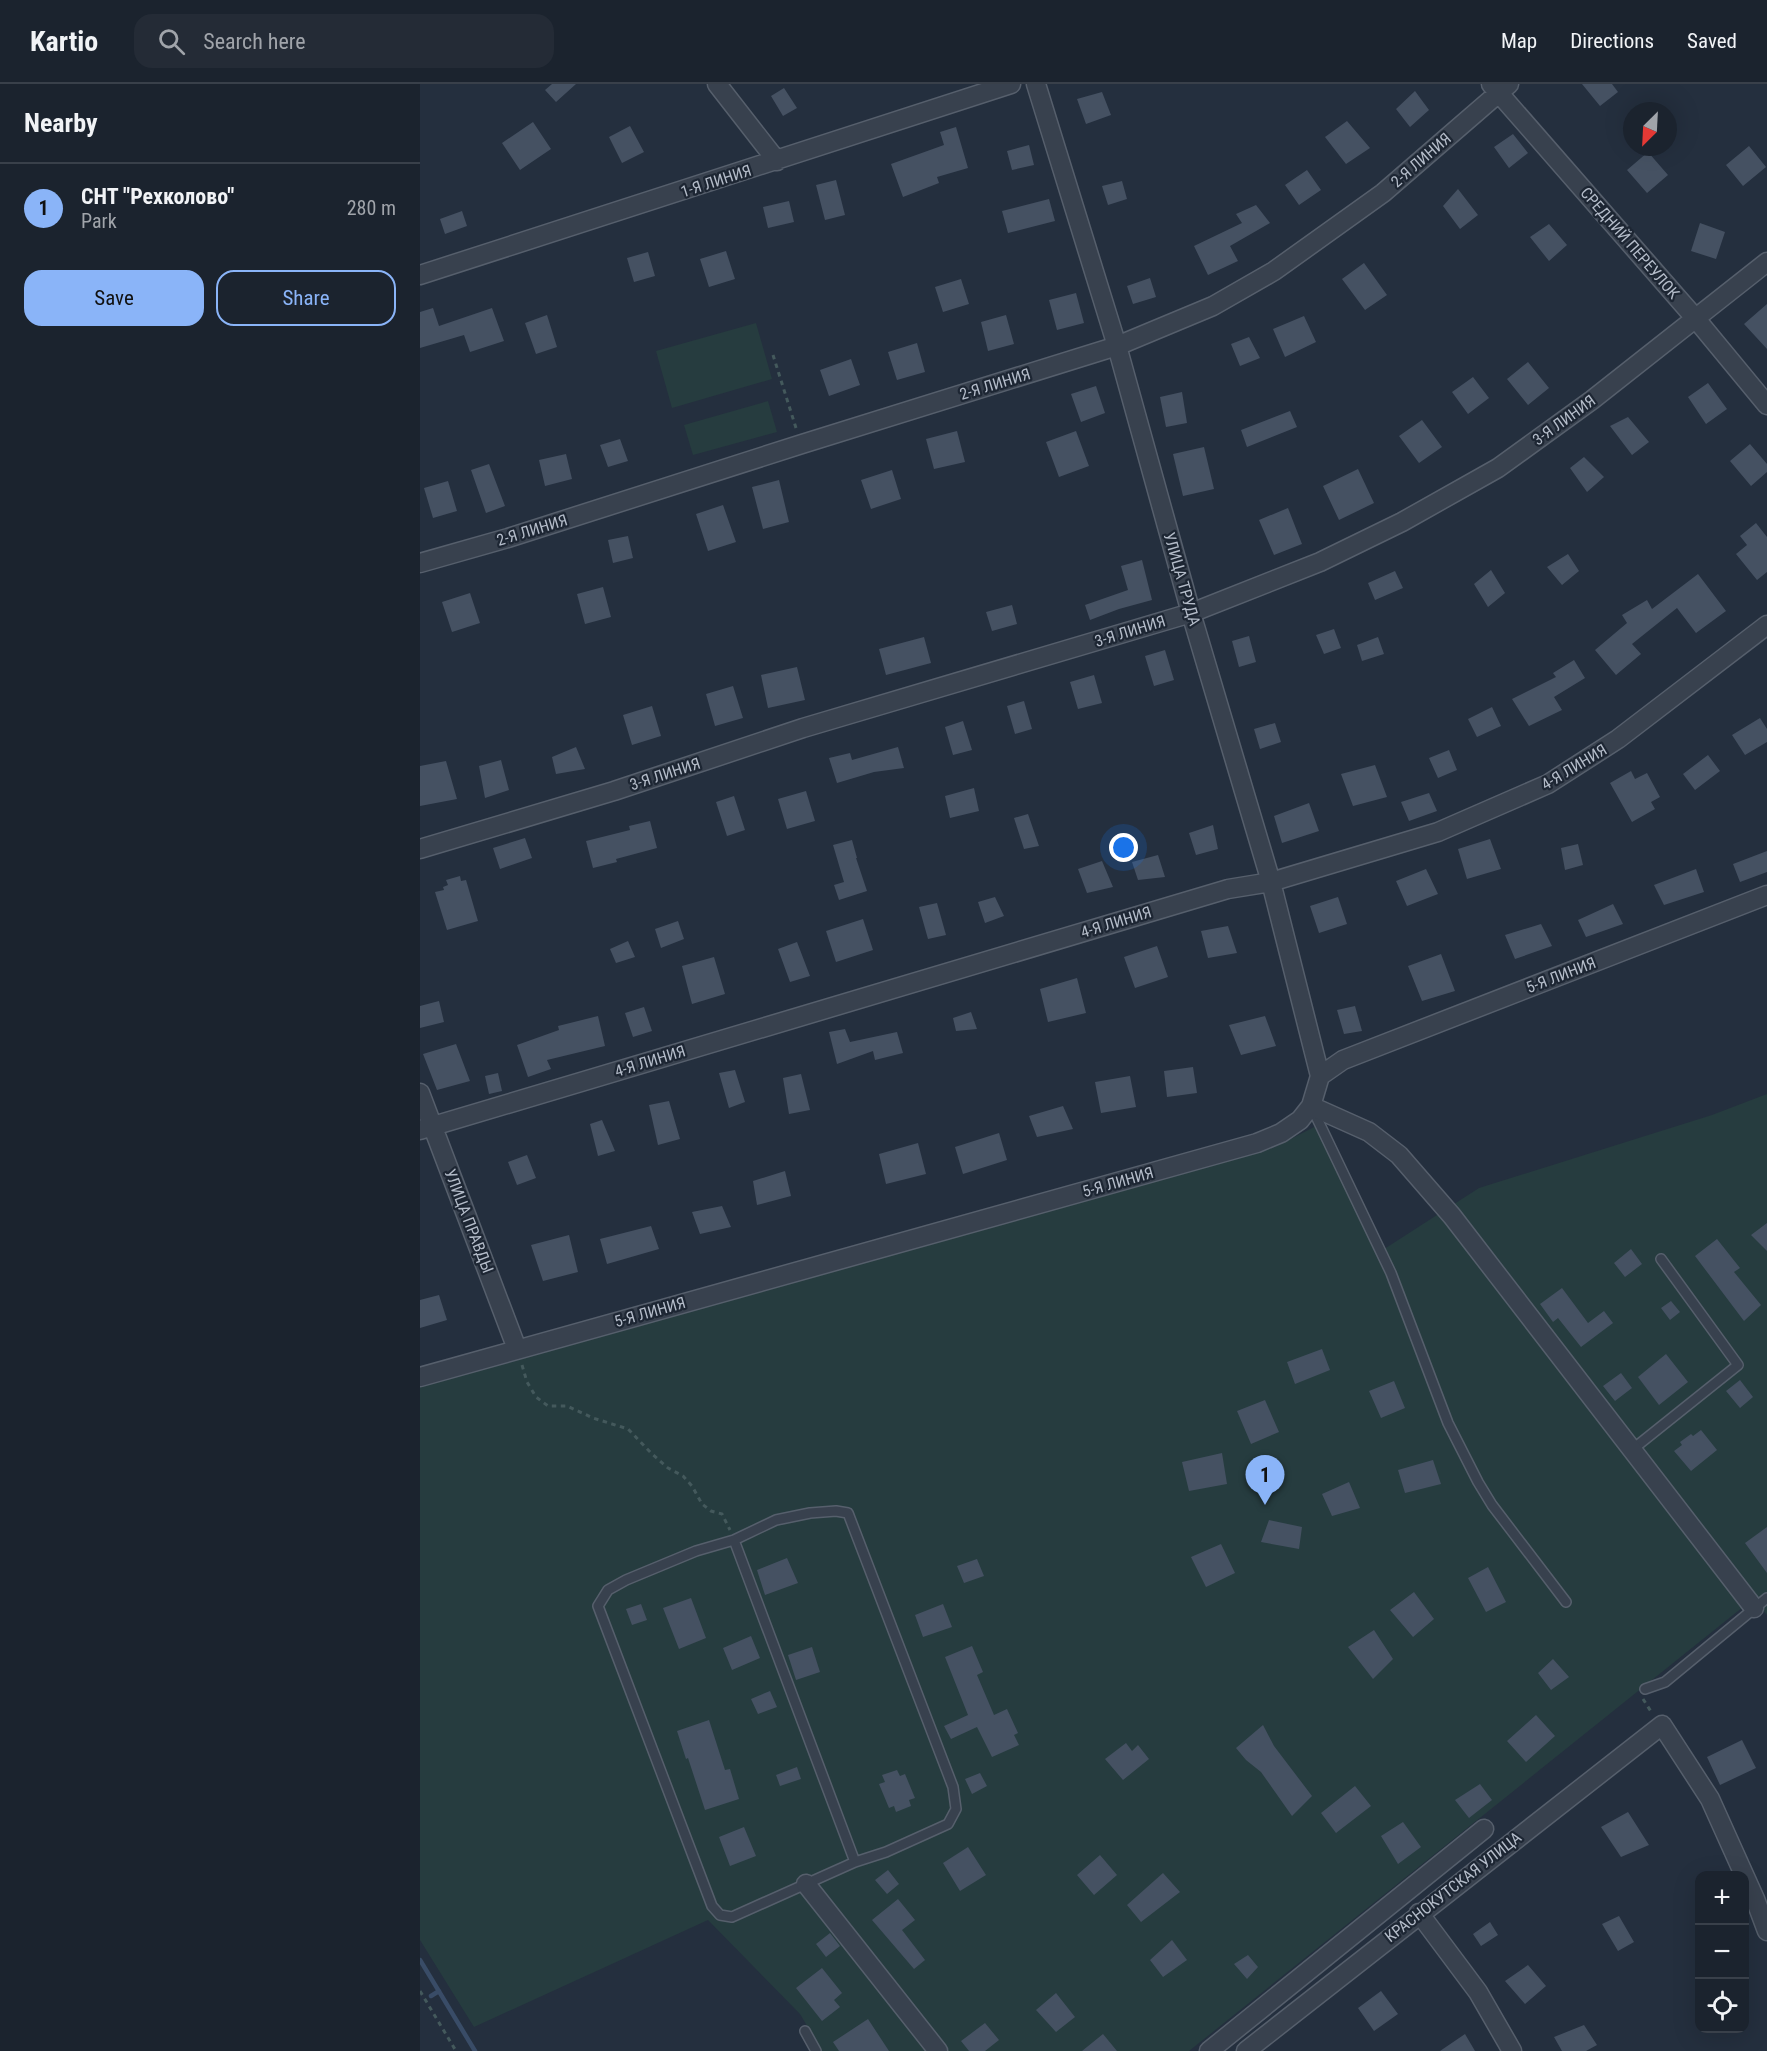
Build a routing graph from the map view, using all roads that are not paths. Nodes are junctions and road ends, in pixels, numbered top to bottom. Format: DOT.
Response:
graph roads {
  1 [pos="717,84"];
  2 [pos="1011,84"];
  3 [pos="1036,84"];
  4 [pos="1500,86"];
  5 [pos="777,161"];
  6 [pos="1767,262"];
  7 [pos="420,275"];
  8 [pos="1696,319"];
  9 [pos="1117,346"];
  10 [pos="1767,405"];
  11 [pos="420,562"];
  12 [pos="1191,613"];
  13 [pos="1767,625"];
  14 [pos="420,849"];
  15 [pos="1271,882"];
  16 [pos="1767,895"];
  17 [pos="1320,1076"];
  18 [pos="420,1093"];
  19 [pos="1311,1106"];
  20 [pos="427,1128"];
  21 [pos="1660,1259"];
  22 [pos="517,1349"];
  23 [pos="420,1377"];
  24 [pos="1633,1449"];
  25 [pos="734,1540"];
  26 [pos="1566,1602"];
  27 [pos="1761,1603"];
  28 [pos="1645,1689"];
  29 [pos="1484,1829"];
  30 [pos="855,1862"];
  31 [pos="806,1884"];
  32 [pos="1419,1913"];
  33 [pos="1767,1930"];
  34 [pos="805,2031"];
  35 [pos="816,2051"];
  36 [pos="938,2051"];
  37 [pos="1209,2051"];
  38 [pos="1246,2051"];
  39 [pos="1512,2051"];
  1 -- 5 [label="street"];
  2 -- 5 [label="street, 1-Я ЛИНИЯ"];
  3 -- 9 [label="street, УЛИЦА ТРУДА"];
  4 -- 8 [label="street, СРЕДНИЙ ПЕРЕУЛОК"];
  4 -- 9 [label="street, 2-Я ЛИНИЯ"];
  5 -- 7 [label="street, 1-Я ЛИНИЯ"];
  6 -- 8 [label="street, 3-Я ЛИНИЯ"];
  8 -- 10 [label="street, СРЕДНИЙ ПЕРЕУЛОК"];
  8 -- 12 [label="street, 3-Я ЛИНИЯ"];
  9 -- 11 [label="street, 2-Я ЛИНИЯ"];
  9 -- 12 [label="street, УЛИЦА ТРУДА"];
  12 -- 14 [label="street, 3-Я ЛИНИЯ"];
  12 -- 15 [label="street, УЛИЦА ТРУДА"];
  13 -- 15 [label="street, 4-Я ЛИНИЯ"];
  15 -- 17 [label="street, УЛИЦА ТРУДА"];
  15 -- 20 [label="street, 4-Я ЛИНИЯ"];
  16 -- 17 [label="street, 5-Я ЛИНИЯ"];
  17 -- 19 [label="street, 5-Я ЛИНИЯ"];
  18 -- 20 [label="street, УЛИЦА ПРАВДЫ"];
  19 -- 22 [label="street, 5-Я ЛИНИЯ"];
  19 -- 24 [label="street"];
  19 -- 26 [label="lane"];
  20 -- 22 [label="street, УЛИЦА ПРАВДЫ"];
  21 -- 24 [label="lane"];
  22 -- 23 [label="street, 5-Я ЛИНИЯ"];
  24 -- 27 [label="street"];
  25 -- 30 [label="lane"];
  25 -- 30 [label="lane"];
  25 -- 31 [label="lane"];
  27 -- 28 [label="lane"];
  29 -- 37 [label="street, КРАСНОКУТСКАЯ УЛИЦА"];
  30 -- 31 [label="lane"];
  31 -- 36 [label="street"];
  32 -- 33 [label="street, КРАСНОКУТСКАЯ УЛИЦА"];
  32 -- 38 [label="street, КРАСНОКУТСКАЯ УЛИЦА"];
  32 -- 39 [label="street"];
  34 -- 35 [label="lane"];
}
